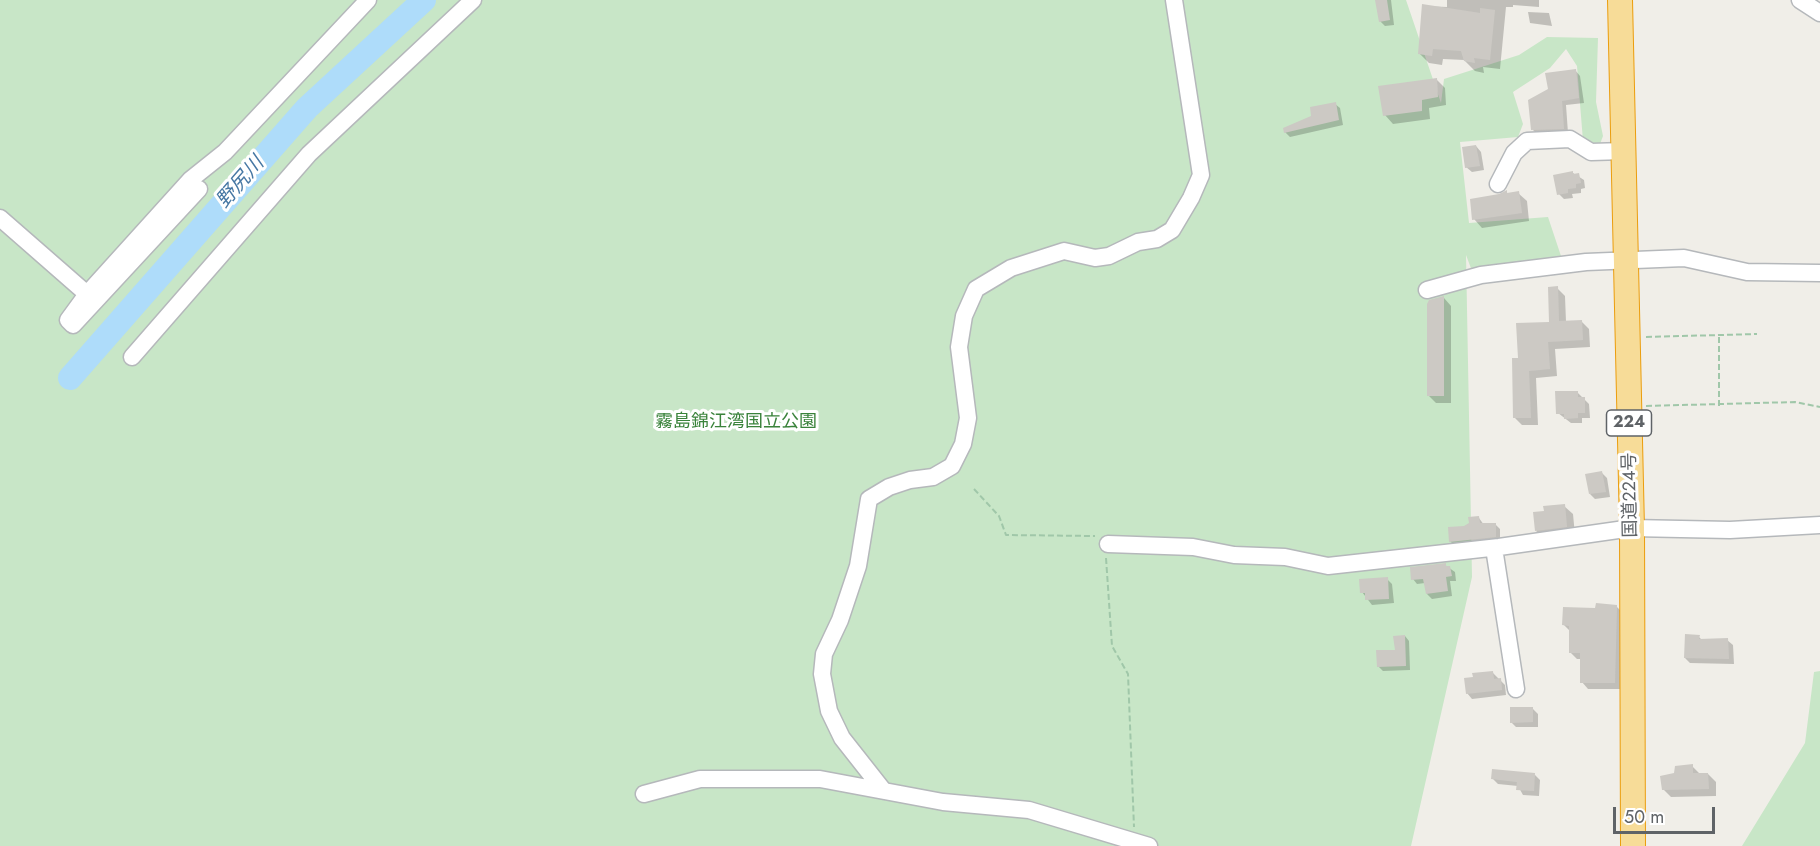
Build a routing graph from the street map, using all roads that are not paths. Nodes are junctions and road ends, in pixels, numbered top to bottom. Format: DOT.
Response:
graph roads {
  1 [pos="368,0"];
  2 [pos="473,0"];
  3 [pos="1174,0"];
  4 [pos="1620,0"];
  5 [pos="1800,0"];
  6 [pos="1820,13"];
  7 [pos="1624,151"];
  8 [pos="1498,184"];
  9 [pos="200,189"];
  10 [pos="0,218"];
  11 [pos="1626,261"];
  12 [pos="1820,273"];
  13 [pos="1427,290"];
  14 [pos="87,294"];
  15 [pos="132,357"];
  16 [pos="1820,525"];
  17 [pos="1632,528"];
  18 [pos="1108,544"];
  19 [pos="1494,548"];
  20 [pos="1516,689"];
  21 [pos="883,790"];
  22 [pos="644,794"];
  23 [pos="1142,844"];
  24 [pos="1633,846"];
  1 -- 14 [label="lane"];
  2 -- 15 [label="lane"];
  3 -- 21 [label="lane"];
  4 -- 7 [label="highway, 国道224号 / 224"];
  5 -- 6 [label="lane"];
  7 -- 8 [label="lane"];
  7 -- 11 [label="highway, 国道224号 / 224"];
  9 -- 14 [label="lane"];
  10 -- 14 [label="lane"];
  11 -- 12 [label="lane"];
  11 -- 13 [label="lane"];
  11 -- 17 [label="highway, 国道224号 / 224"];
  16 -- 17 [label="lane"];
  17 -- 19 [label="lane"];
  17 -- 24 [label="highway, 国道224号 / 224"];
  18 -- 19 [label="lane"];
  19 -- 20 [label="lane"];
  21 -- 22 [label="lane"];
  21 -- 23 [label="lane"];
}
